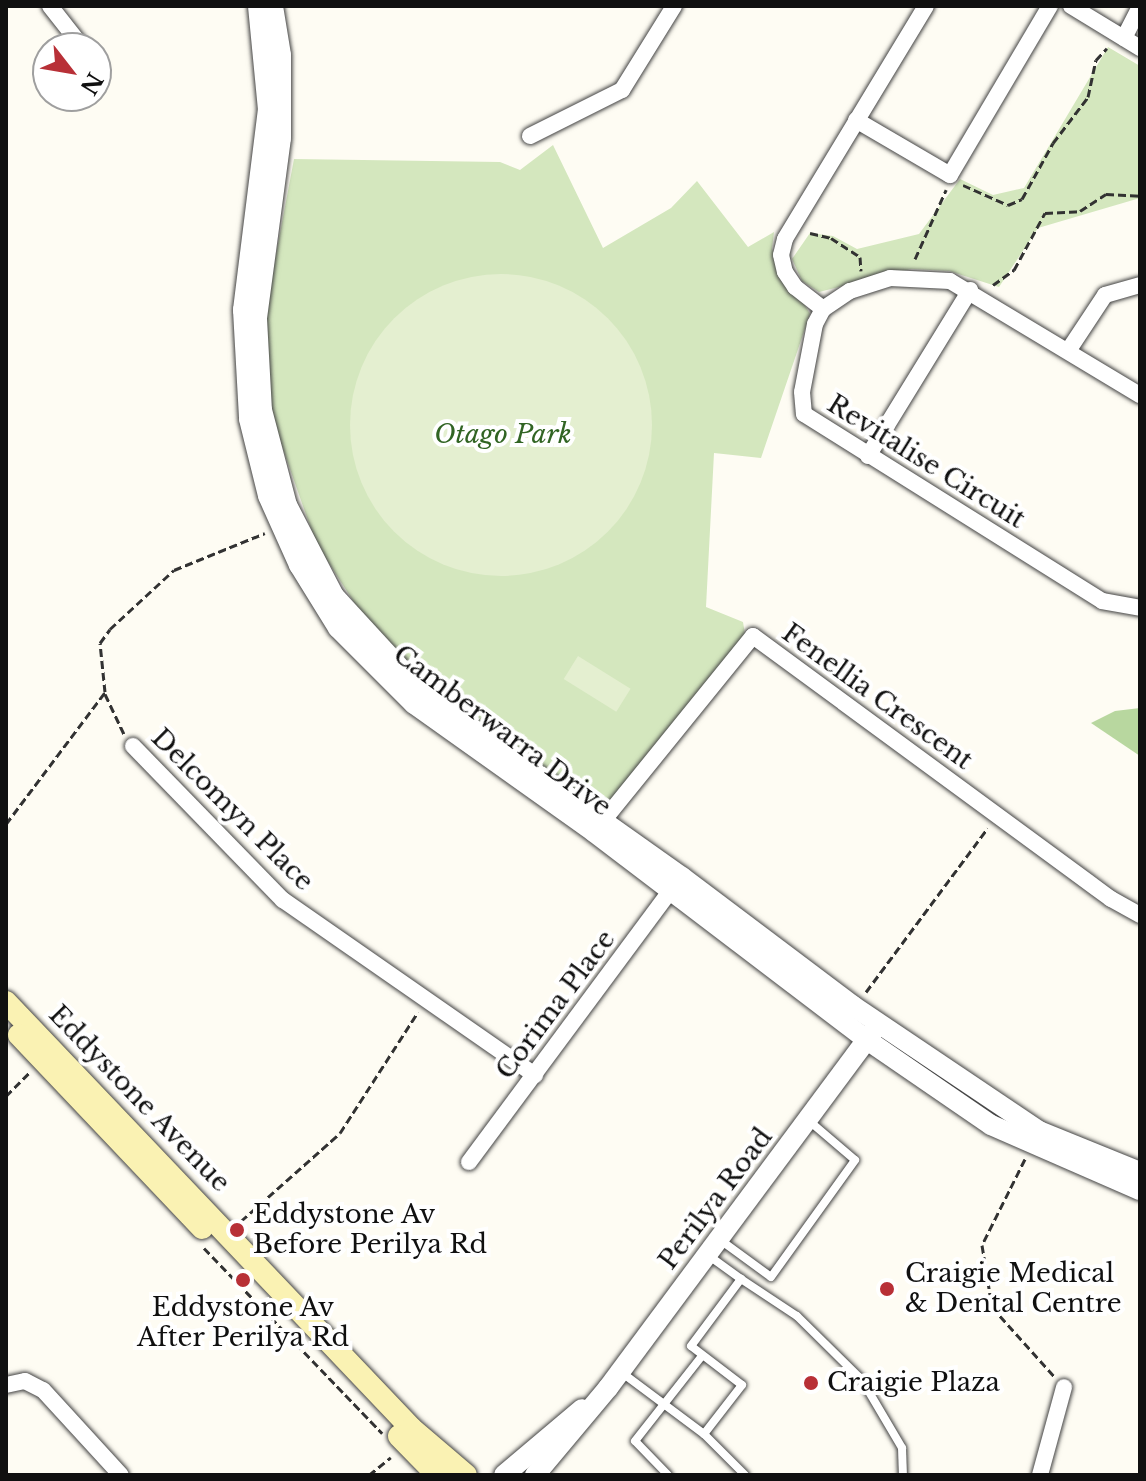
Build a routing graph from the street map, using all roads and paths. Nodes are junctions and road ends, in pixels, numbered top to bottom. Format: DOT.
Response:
graph roads {
  1 [pos="50,6"];
  2 [pos="258,6"];
  3 [pos="273,6"];
  4 [pos="674,6"];
  5 [pos="926,6"];
  6 [pos="1050,6"];
  7 [pos="1071,6"];
  8 [pos="1140,7"];
  9 [pos="70,32"];
  10 [pos="1124,38"];
  11 [pos="1107,48"];
  12 [pos="1140,48"];
  13 [pos="856,120"];
  14 [pos="530,136"];
  15 [pos="1140,196"];
  16 [pos="810,233"];
  17 [pos="915,259"];
  18 [pos="861,271"];
  19 [pos="993,285"];
  20 [pos="1140,285"];
  21 [pos="970,290"];
  22 [pos="823,309"];
  23 [pos="1068,351"];
  24 [pos="1140,395"];
  25 [pos="868,456"];
  26 [pos="281,526"];
  27 [pos="1140,608"];
  28 [pos="105,692"];
  29 [pos="133,746"];
  30 [pos="997,816"];
  31 [pos="6,824"];
  32 [pos="599,826"];
  33 [pos="676,884"];
  34 [pos="1140,915"];
  35 [pos="862,998"];
  36 [pos="427,999"];
  37 [pos="6,1002"];
  38 [pos="6,1021"];
  39 [pos="872,1032"];
  40 [pos="23,1061"];
  41 [pos="535,1075"];
  42 [pos="6,1096"];
  43 [pos="807,1120"];
  44 [pos="1027,1155"];
  45 [pos="469,1162"];
  46 [pos="1140,1172"];
  47 [pos="1140,1190"];
  48 [pos="238,1224"];
  49 [pos="198,1242"];
  50 [pos="713,1247"];
  51 [pos="741,1279"];
  52 [pos="702,1356"];
  53 [pos="621,1371"];
  54 [pos="6,1385"];
  55 [pos="1064,1387"];
  56 [pos="593,1404"];
  57 [pos="666,1405"];
  58 [pos="704,1434"];
  59 [pos="387,1439"];
  60 [pos="398,1450"];
  61 [pos="121,1475"];
  62 [pos="369,1475"];
  63 [pos="437,1475"];
  64 [pos="466,1475"];
  65 [pos="504,1475"];
  66 [pos="535,1475"];
  67 [pos="668,1475"];
  68 [pos="745,1475"];
  69 [pos="903,1475"];
  70 [pos="1040,1475"];
  1 -- 9 [label="street"];
  2 -- 26 [label="street, Camberwarra Drive"];
  3 -- 32 [label="street, Camberwarra Drive"];
  4 -- 14 [label="street"];
  5 -- 13 [label="street"];
  6 -- 13 [label="street"];
  7 -- 10 [label="street"];
  8 -- 10 [label="street"];
  10 -- 12 [label="street"];
  11 -- 17 [label="path"];
  13 -- 22 [label="street"];
  15 -- 19 [label="path"];
  16 -- 18 [label="path"];
  20 -- 23 [label="street"];
  21 -- 22 [label="street"];
  21 -- 23 [label="street"];
  21 -- 25 [label="street"];
  22 -- 25 [label="street, Revitalise Circuit"];
  23 -- 24 [label="street"];
  25 -- 27 [label="street, Revitalise Circuit"];
  26 -- 28 [label="path, Delcomyn Place"];
  26 -- 32 [label="street, Camberwarra Drive"];
  28 -- 29 [label="path, Delcomyn Place"];
  28 -- 31 [label="path"];
  29 -- 36 [label="street, Delcomyn Place"];
  30 -- 32 [label="street, Fenellia Crescent"];
  30 -- 34 [label="street, Fenellia Crescent"];
  30 -- 35 [label="path"];
  32 -- 33 [label="street, Camberwarra Drive"];
  33 -- 39 [label="street, Camberwarra Drive"];
  33 -- 41 [label="street, Corima Place"];
  36 -- 41 [label="street, Delcomyn Place"];
  36 -- 48 [label="path"];
  37 -- 64 [label="main road, Eddystone Avenue"];
  38 -- 63 [label="main road, Eddystone Avenue"];
  39 -- 43 [label="street, Perilya Road"];
  39 -- 46 [label="street, Camberwarra Drive"];
  39 -- 47 [label="street, Camberwarra Drive"];
  40 -- 42 [label="path"];
  41 -- 45 [label="street, Corima Place"];
  43 -- 50 [label="street, Perilya Road"];
  43 -- 50 [label="lane"];
  44 -- 55 [label="path"];
  49 -- 59 [label="path"];
  50 -- 51 [label="lane"];
  50 -- 53 [label="street, Perilya Road"];
  51 -- 52 [label="lane"];
  51 -- 69 [label="lane"];
  52 -- 57 [label="lane"];
  52 -- 58 [label="lane"];
  53 -- 56 [label="street, Perilya Road"];
  53 -- 57 [label="lane"];
  54 -- 61 [label="street"];
  55 -- 70 [label="street"];
  56 -- 65 [label="street, Perilya Road"];
  56 -- 66 [label="street, Perilya Road"];
  57 -- 58 [label="lane"];
  57 -- 67 [label="lane"];
  58 -- 68 [label="lane"];
  60 -- 62 [label="path"];
}
